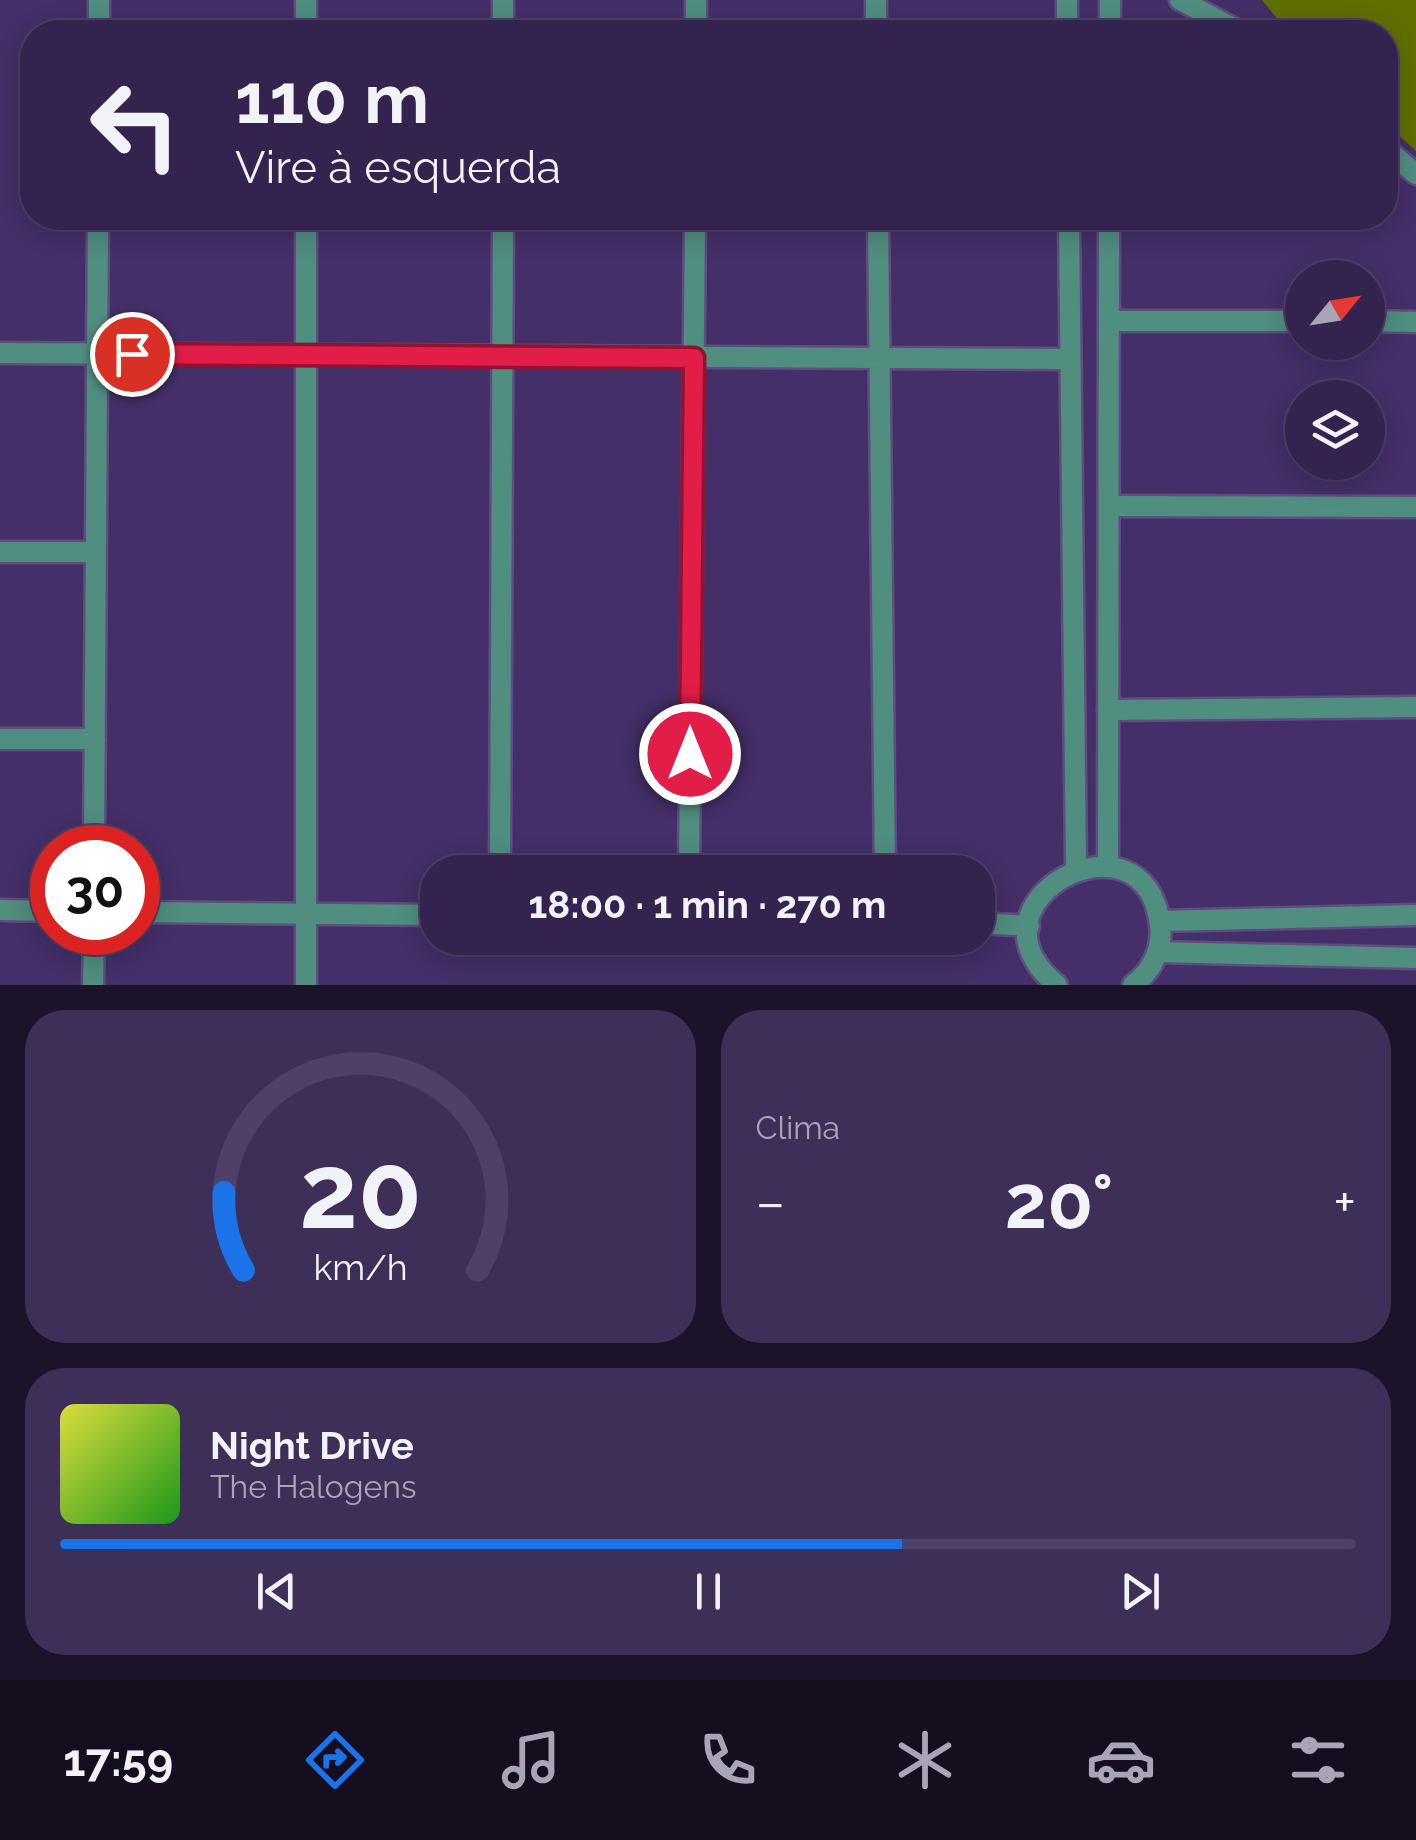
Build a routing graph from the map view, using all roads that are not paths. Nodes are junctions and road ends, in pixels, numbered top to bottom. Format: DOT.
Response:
graph roads {
  1 [pos="1180,0"];
  2 [pos="1219,20"];
  3 [pos="98,230"];
  4 [pos="306,230"];
  5 [pos="503,230"];
  6 [pos="695,230"];
  7 [pos="878,230"];
  8 [pos="1069,230"];
  9 [pos="1110,230"];
  10 [pos="1109,320"];
  11 [pos="1285,321"];
  12 [pos="1385,322"];
  13 [pos="1416,322"];
  14 [pos="0,353"];
  15 [pos="97,354"];
  16 [pos="306,356"];
  17 [pos="503,356"];
  18 [pos="694,358"];
  19 [pos="880,358"];
  20 [pos="1070,359"];
  21 [pos="1109,506"];
  22 [pos="1416,506"];
  23 [pos="0,552"];
  24 [pos="96,552"];
  25 [pos="1416,707"];
  26 [pos="1108,710"];
  27 [pos="0,740"];
  28 [pos="95,740"];
  29 [pos="94,825"];
  30 [pos="500,855"];
  31 [pos="690,855"];
  32 [pos="886,855"];
  33 [pos="1108,867"];
  34 [pos="1076,868"];
  35 [pos="0,910"];
  36 [pos="30,911"];
  37 [pos="160,912"];
  38 [pos="306,914"];
  39 [pos="420,915"];
  40 [pos="1416,915"];
  41 [pos="1160,921"];
  42 [pos="995,924"];
  43 [pos="1030,926"];
  44 [pos="1158,952"];
  45 [pos="94,955"];
  46 [pos="1416,958"];
  47 [pos="1055,984"];
  48 [pos="94,985"];
  49 [pos="306,985"];
  50 [pos="1133,985"];
  1 -- 2 [label="street"];
  3 -- 15 [label="street"];
  4 -- 16 [label="street"];
  5 -- 17 [label="street"];
  6 -- 18 [label="street"];
  7 -- 19 [label="street"];
  8 -- 20 [label="street"];
  9 -- 10 [label="street"];
  10 -- 11 [label="street"];
  10 -- 21 [label="street"];
  12 -- 13 [label="street"];
  14 -- 15 [label="street"];
  15 -- 16 [label="street"];
  15 -- 24 [label="street"];
  16 -- 17 [label="street"];
  16 -- 38 [label="street"];
  17 -- 18 [label="street"];
  17 -- 30 [label="street"];
  18 -- 19 [label="street"];
  18 -- 31 [label="street"];
  19 -- 20 [label="street"];
  19 -- 32 [label="street"];
  20 -- 34 [label="street"];
  21 -- 22 [label="street"];
  21 -- 26 [label="street"];
  23 -- 24 [label="street"];
  24 -- 28 [label="street"];
  25 -- 26 [label="street"];
  26 -- 33 [label="street"];
  27 -- 28 [label="street"];
  28 -- 29 [label="street"];
  33 -- 34 [label="street"];
  33 -- 41 [label="street"];
  34 -- 43 [label="street"];
  35 -- 36 [label="street"];
  37 -- 38 [label="street"];
  38 -- 39 [label="street"];
  38 -- 49 [label="street"];
  40 -- 41 [label="street"];
  41 -- 44 [label="street"];
  42 -- 43 [label="street"];
  43 -- 47 [label="street"];
  44 -- 46 [label="street"];
  44 -- 50 [label="street"];
  45 -- 48 [label="street"];
}
